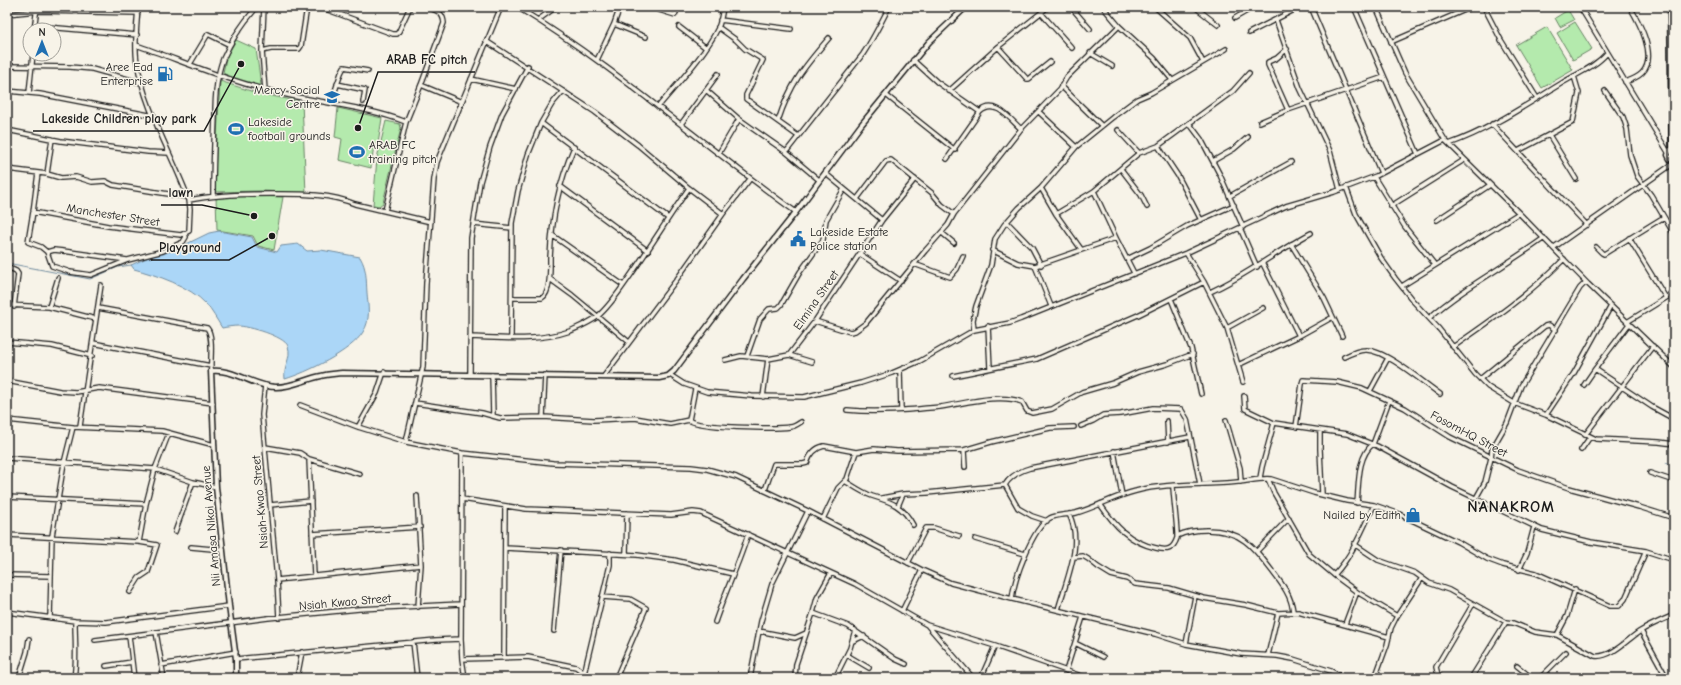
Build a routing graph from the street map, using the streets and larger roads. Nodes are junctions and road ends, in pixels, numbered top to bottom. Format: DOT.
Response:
graph roads {
  1 [pos="138,7"];
  2 [pos="307,7"];
  3 [pos="320,7"];
  4 [pos="410,7"];
  5 [pos="428,7"];
  6 [pos="501,7"];
  7 [pos="517,7"];
  8 [pos="556,7"];
  9 [pos="620,7"];
  10 [pos="649,7"];
  11 [pos="678,7"];
  12 [pos="723,7"];
  13 [pos="889,7"];
  14 [pos="966,7"];
  15 [pos="1048,7"];
  16 [pos="1071,7"];
  17 [pos="1103,7"];
  18 [pos="1155,7"];
  19 [pos="1195,7"];
  20 [pos="1254,7"];
  21 [pos="1300,7"];
  22 [pos="1311,7"];
  23 [pos="1354,7"];
  24 [pos="1382,7"];
  25 [pos="1472,7"];
  26 [pos="1484,7"];
  27 [pos="1580,7"];
  28 [pos="1630,7"];
  29 [pos="1670,7"];
  30 [pos="255,8"];
  31 [pos="264,8"];
  32 [pos="1376,8"];
  33 [pos="37,9"];
  34 [pos="138,13"];
  35 [pos="1041,13"];
  36 [pos="7,14"];
  37 [pos="1235,18"];
  38 [pos="538,20"];
  39 [pos="720,20"];
  40 [pos="1276,20"];
  41 [pos="36,22"];
  42 [pos="614,24"];
  43 [pos="1218,25"];
  44 [pos="1119,26"];
  45 [pos="680,27"];
  46 [pos="718,27"];
  47 [pos="791,29"];
  48 [pos="1090,29"];
  49 [pos="62,30"];
  50 [pos="1249,33"];
  51 [pos="137,35"];
  52 [pos="646,37"];
  53 [pos="829,38"];
  54 [pos="486,41"];
  55 [pos="1391,42"];
  56 [pos="136,45"];
  57 [pos="230,45"];
  58 [pos="705,47"];
  59 [pos="998,47"];
  60 [pos="1072,48"];
  61 [pos="1287,48"];
  62 [pos="1226,49"];
  63 [pos="262,51"];
  64 [pos="1090,53"];
  65 [pos="1607,53"];
  66 [pos="597,60"];
  67 [pos="913,60"];
  68 [pos="32,62"];
  69 [pos="1050,62"];
  70 [pos="1203,62"];
  71 [pos="190,64"];
  72 [pos="7,66"];
  73 [pos="528,66"];
  74 [pos="1112,66"];
  75 [pos="32,67"];
  76 [pos="368,71"];
  77 [pos="1249,73"];
  78 [pos="718,74"];
  79 [pos="219,75"];
  80 [pos="1574,76"];
  81 [pos="1384,77"];
  82 [pos="471,79"];
  83 [pos="1172,80"];
  84 [pos="1625,82"];
  85 [pos="142,83"];
  86 [pos="336,84"];
  87 [pos="421,85"];
  88 [pos="1061,86"];
  89 [pos="516,89"];
  90 [pos="265,90"];
  91 [pos="706,90"];
  92 [pos="1346,90"];
  93 [pos="7,91"];
  94 [pos="564,91"];
  95 [pos="949,91"];
  96 [pos="1605,91"];
  97 [pos="29,93"];
  98 [pos="886,95"];
  99 [pos="1537,98"];
  100 [pos="363,102"];
  101 [pos="462,102"];
  102 [pos="331,103"];
  103 [pos="1308,104"];
  104 [pos="658,107"];
  105 [pos="1288,110"];
  106 [pos="980,112"];
  107 [pos="1039,112"];
  108 [pos="154,116"];
  109 [pos="739,119"];
  110 [pos="778,121"];
  111 [pos="406,122"];
  112 [pos="1260,122"];
  113 [pos="541,123"];
  114 [pos="1189,123"];
  115 [pos="680,124"];
  116 [pos="1492,124"];
  117 [pos="1102,126"];
  118 [pos="7,130"];
  119 [pos="1021,130"];
  120 [pos="1118,130"];
  121 [pos="1549,135"];
  122 [pos="798,136"];
  123 [pos="1248,137"];
  124 [pos="52,139"];
  125 [pos="1445,140"];
  126 [pos="1449,144"];
  127 [pos="1158,146"];
  128 [pos="574,147"];
  129 [pos="1076,147"];
  130 [pos="954,150"];
  131 [pos="1671,150"];
  132 [pos="1518,151"];
  133 [pos="786,152"];
  134 [pos="1139,152"];
  135 [pos="169,153"];
  136 [pos="719,153"];
  137 [pos="1418,154"];
  138 [pos="947,159"];
  139 [pos="1464,160"];
  140 [pos="1213,161"];
  141 [pos="1674,161"];
  142 [pos="1291,162"];
  143 [pos="7,169"];
  144 [pos="1121,169"];
  145 [pos="38,173"];
  146 [pos="825,173"];
  147 [pos="1381,173"];
  148 [pos="47,174"];
  149 [pos="1374,177"];
  150 [pos="750,179"];
  151 [pos="915,179"];
  152 [pos="1576,179"];
  153 [pos="819,180"];
  154 [pos="1643,184"];
  155 [pos="1490,185"];
  156 [pos="560,186"];
  157 [pos="689,188"];
  158 [pos="1041,188"];
  159 [pos="1346,188"];
  160 [pos="844,189"];
  161 [pos="1340,190"];
  162 [pos="1094,191"];
  163 [pos="213,196"];
  164 [pos="1230,196"];
  165 [pos="188,198"];
  166 [pos="857,199"];
  167 [pos="1234,205"];
  168 [pos="1147,206"];
  169 [pos="1391,206"];
  170 [pos="385,211"];
  171 [pos="34,212"];
  172 [pos="796,212"];
  173 [pos="1519,213"];
  174 [pos="723,214"];
  175 [pos="954,214"];
  176 [pos="1056,214"];
  177 [pos="1664,217"];
  178 [pos="668,218"];
  179 [pos="882,220"];
  180 [pos="1201,220"];
  181 [pos="1437,220"];
  182 [pos="431,222"];
  183 [pos="1007,222"];
  184 [pos="473,224"];
  185 [pos="1587,225"];
  186 [pos="1241,227"];
  187 [pos="512,228"];
  188 [pos="187,232"];
  189 [pos="942,233"];
  190 [pos="1311,233"];
  191 [pos="1674,234"];
  192 [pos="552,235"];
  193 [pos="1116,238"];
  194 [pos="1544,238"];
  195 [pos="1629,238"];
  196 [pos="954,243"];
  197 [pos="1291,244"];
  198 [pos="1596,247"];
  199 [pos="1553,248"];
  200 [pos="992,250"];
  201 [pos="1081,250"];
  202 [pos="648,251"];
  203 [pos="47,252"];
  204 [pos="860,254"];
  205 [pos="1186,254"];
  206 [pos="963,256"];
  207 [pos="1127,259"];
  208 [pos="1564,259"];
  209 [pos="128,260"];
  210 [pos="914,264"];
  211 [pos="1263,264"];
  212 [pos="1041,265"];
  213 [pos="1435,265"];
  214 [pos="1035,266"];
  215 [pos="7,267"];
  216 [pos="1257,267"];
  217 [pos="1134,273"];
  218 [pos="58,278"];
  219 [pos="550,279"];
  220 [pos="901,281"];
  221 [pos="1204,282"];
  222 [pos="1586,282"];
  223 [pos="101,285"];
  224 [pos="624,285"];
  225 [pos="1402,286"];
  226 [pos="1210,292"];
  227 [pos="1674,293"];
  228 [pos="512,298"];
  229 [pos="1666,298"];
  230 [pos="1170,299"];
  231 [pos="7,305"];
  232 [pos="14,306"];
  233 [pos="1051,306"];
  234 [pos="1611,306"];
  235 [pos="49,307"];
  236 [pos="98,308"];
  237 [pos="1263,308"];
  238 [pos="598,316"];
  239 [pos="1333,317"];
  240 [pos="1429,318"];
  241 [pos="96,319"];
  242 [pos="815,321"];
  243 [pos="1628,323"];
  244 [pos="988,326"];
  245 [pos="1227,328"];
  246 [pos="974,330"];
  247 [pos="1556,330"];
  248 [pos="1298,336"];
  249 [pos="1342,336"];
  250 [pos="470,337"];
  251 [pos="511,338"];
  252 [pos="7,342"];
  253 [pos="629,342"];
  254 [pos="93,343"];
  255 [pos="1653,346"];
  256 [pos="1453,347"];
  257 [pos="1193,354"];
  258 [pos="789,355"];
  259 [pos="92,356"];
  260 [pos="747,356"];
  261 [pos="1344,357"];
  262 [pos="1388,358"];
  263 [pos="768,359"];
  264 [pos="725,360"];
  265 [pos="812,362"];
  266 [pos="1238,365"];
  267 [pos="1674,366"];
  268 [pos="990,368"];
  269 [pos="211,369"];
  270 [pos="1595,369"];
  271 [pos="900,370"];
  272 [pos="384,372"];
  273 [pos="422,374"];
  274 [pos="470,374"];
  275 [pos="492,374"];
  276 [pos="670,375"];
  277 [pos="545,376"];
  278 [pos="604,376"];
  279 [pos="953,376"];
  280 [pos="1480,379"];
  281 [pos="7,381"];
  282 [pos="1243,382"];
  283 [pos="265,385"];
  284 [pos="1584,385"];
  285 [pos="1622,385"];
  286 [pos="695,389"];
  287 [pos="87,390"];
  288 [pos="1370,391"];
  289 [pos="1201,394"];
  290 [pos="1440,394"];
  291 [pos="1244,396"];
  292 [pos="763,397"];
  293 [pos="1389,401"];
  294 [pos="415,403"];
  295 [pos="1514,403"];
  296 [pos="213,404"];
  297 [pos="300,405"];
  298 [pos="847,410"];
  299 [pos="901,410"];
  300 [pos="1546,415"];
  301 [pos="493,416"];
  302 [pos="543,417"];
  303 [pos="1674,419"];
  304 [pos="7,420"];
  305 [pos="689,420"];
  306 [pos="1226,420"];
  307 [pos="1167,421"];
  308 [pos="801,422"];
  309 [pos="1274,423"];
  310 [pos="80,426"];
  311 [pos="1081,426"];
  312 [pos="73,427"];
  313 [pos="358,427"];
  314 [pos="1074,427"];
  315 [pos="1296,427"];
  316 [pos="1320,430"];
  317 [pos="169,433"];
  318 [pos="1586,434"];
  319 [pos="1190,437"];
  320 [pos="1590,437"];
  321 [pos="406,442"];
  322 [pos="1168,442"];
  323 [pos="1373,444"];
  324 [pos="1674,444"];
  325 [pos="214,445"];
  326 [pos="265,447"];
  327 [pos="964,450"];
  328 [pos="1581,450"];
  329 [pos="1114,451"];
  330 [pos="856,452"];
  331 [pos="462,453"];
  332 [pos="7,458"];
  333 [pos="1491,458"];
  334 [pos="309,459"];
  335 [pos="64,463"];
  336 [pos="965,467"];
  337 [pos="155,470"];
  338 [pos="1650,472"];
  339 [pos="360,474"];
  340 [pos="1260,478"];
  341 [pos="1268,479"];
  342 [pos="845,481"];
  343 [pos="1674,481"];
  344 [pos="193,482"];
  345 [pos="1241,482"];
  346 [pos="1200,484"];
  347 [pos="1005,485"];
  348 [pos="1172,486"];
  349 [pos="216,487"];
  350 [pos="765,490"];
  351 [pos="903,494"];
  352 [pos="1322,494"];
  353 [pos="417,496"];
  354 [pos="1122,496"];
  355 [pos="7,497"];
  356 [pos="882,498"];
  357 [pos="1476,498"];
  358 [pos="462,499"];
  359 [pos="58,501"];
  360 [pos="311,501"];
  361 [pos="1357,503"];
  362 [pos="146,504"];
  363 [pos="1100,504"];
  364 [pos="270,505"];
  365 [pos="1374,505"];
  366 [pos="505,506"];
  367 [pos="898,506"];
  368 [pos="808,511"];
  369 [pos="627,514"];
  370 [pos="1069,514"];
  371 [pos="1289,518"];
  372 [pos="1674,518"];
  373 [pos="822,519"];
  374 [pos="1047,521"];
  375 [pos="913,525"];
  376 [pos="420,527"];
  377 [pos="1534,527"];
  378 [pos="175,532"];
  379 [pos="312,534"];
  380 [pos="748,534"];
  381 [pos="7,535"];
  382 [pos="52,536"];
  383 [pos="959,536"];
  384 [pos="1177,536"];
  385 [pos="976,539"];
  386 [pos="139,542"];
  387 [pos="1354,544"];
  388 [pos="191,547"];
  389 [pos="505,548"];
  390 [pos="223,550"];
  391 [pos="561,550"];
  392 [pos="1257,551"];
  393 [pos="1646,551"];
  394 [pos="610,553"];
  395 [pos="787,553"];
  396 [pos="626,554"];
  397 [pos="1025,554"];
  398 [pos="1074,557"];
  399 [pos="1674,560"];
  400 [pos="908,563"];
  401 [pos="421,565"];
  402 [pos="922,570"];
  403 [pos="1519,570"];
  404 [pos="831,573"];
  405 [pos="7,574"];
  406 [pos="733,574"];
  407 [pos="1334,575"];
  408 [pos="50,576"];
  409 [pos="314,576"];
  410 [pos="1422,578"];
  411 [pos="277,580"];
  412 [pos="1575,589"];
  413 [pos="130,592"];
  414 [pos="1357,592"];
  415 [pos="1195,596"];
  416 [pos="602,597"];
  417 [pos="1012,599"];
  418 [pos="461,604"];
  419 [pos="1473,604"];
  420 [pos="229,606"];
  421 [pos="418,606"];
  422 [pos="1058,610"];
  423 [pos="902,611"];
  424 [pos="1293,611"];
  425 [pos="7,612"];
  426 [pos="813,613"];
  427 [pos="1278,613"];
  428 [pos="1674,615"];
  429 [pos="1397,616"];
  430 [pos="1083,617"];
  431 [pos="50,618"];
  432 [pos="279,618"];
  433 [pos="75,621"];
  434 [pos="231,622"];
  435 [pos="715,622"];
  436 [pos="1506,622"];
  437 [pos="1345,624"];
  438 [pos="927,625"];
  439 [pos="855,630"];
  440 [pos="554,631"];
  441 [pos="759,631"];
  442 [pos="1641,631"];
  443 [pos="156,632"];
  444 [pos="806,633"];
  445 [pos="1557,635"];
  446 [pos="129,636"];
  447 [pos="864,636"];
  448 [pos="1389,637"];
  449 [pos="29,639"];
  450 [pos="461,639"];
  451 [pos="95,640"];
  452 [pos="853,641"];
  453 [pos="413,642"];
  454 [pos="1075,643"];
  455 [pos="1186,644"];
  456 [pos="995,646"];
  457 [pos="236,652"];
  458 [pos="302,652"];
  459 [pos="1566,652"];
  460 [pos="847,654"];
  461 [pos="1268,655"];
  462 [pos="504,658"];
  463 [pos="1103,658"];
  464 [pos="236,659"];
  465 [pos="462,659"];
  466 [pos="132,662"];
  467 [pos="906,664"];
  468 [pos="161,665"];
  469 [pos="106,666"];
  470 [pos="1517,666"];
  471 [pos="869,668"];
  472 [pos="1066,671"];
  473 [pos="583,672"];
  474 [pos="7,676"];
  475 [pos="12,678"];
  476 [pos="19,678"];
  477 [pos="74,678"];
  478 [pos="134,678"];
  479 [pos="164,678"];
  480 [pos="236,678"];
  481 [pos="297,678"];
  482 [pos="417,678"];
  483 [pos="465,678"];
  484 [pos="583,678"];
  485 [pos="616,678"];
  486 [pos="750,678"];
  487 [pos="795,678"];
  488 [pos="835,678"];
  489 [pos="973,678"];
  490 [pos="981,678"];
  491 [pos="1013,678"];
  492 [pos="1019,678"];
  493 [pos="1087,678"];
  494 [pos="1344,678"];
  495 [pos="1375,678"];
  496 [pos="1442,678"];
  497 [pos="1471,678"];
  498 [pos="1532,678"];
  499 [pos="1540,678"];
  500 [pos="1667,678"];
  1 -- 34 [label="street"];
  2 -- 63 [label="street"];
  3 -- 4 [label="street"];
  5 -- 87 [label="street"];
  6 -- 54 [label="street"];
  7 -- 38 [label="street"];
  8 -- 38 [label="street"];
  9 -- 42 [label="street"];
  10 -- 11 [label="street"];
  12 -- 39 [label="street"];
  13 -- 122 [label="street"];
  14 -- 67 [label="street"];
  15 -- 35 [label="street"];
  16 -- 48 [label="street"];
  17 -- 44 [label="street"];
  18 -- 70 [label="street"];
  19 -- 43 [label="street"];
  20 -- 37 [label="street"];
  21 -- 40 [label="street"];
  22 -- 92 [label="street"];
  23 -- 81 [label="street"];
  24 -- 32 [label="street"];
  25 -- 55 [label="street"];
  26 -- 99 [label="street"];
  27 -- 65 [label="street"];
  28 -- 84 [label="street"];
  29 -- 131 [label="street"];
  30 -- 31 [label="street"];
  30 -- 57 [label="street"];
  31 -- 63 [label="street"];
  32 -- 55 [label="street"];
  33 -- 34 [label="street"];
  33 -- 36 [label="street"];
  33 -- 41 [label="street"];
  34 -- 51 [label="street"];
  35 -- 59 [label="street"];
  35 -- 60 [label="street"];
  38 -- 66 [label="street"];
  39 -- 46 [label="street"];
  39 -- 47 [label="street"];
  40 -- 50 [label="street"];
  40 -- 61 [label="street"];
  42 -- 52 [label="street"];
  42 -- 66 [label="street"];
  44 -- 64 [label="street"];
  44 -- 83 [label="street"];
  45 -- 58 [label="street"];
  46 -- 58 [label="street"];
  46 -- 110 [label="street"];
  49 -- 51 [label="street"];
  51 -- 56 [label="street"];
  53 -- 110 [label="street"];
  54 -- 73 [label="street"];
  54 -- 82 [label="street"];
  55 -- 125 [label="street"];
  56 -- 71 [label="street"];
  56 -- 85 [label="street"];
  57 -- 71 [label="street"];
  57 -- 79 [label="street"];
  58 -- 104 [label="street"];
  59 -- 69 [label="street"];
  59 -- 95 [label="street"];
  61 -- 103 [label="street"];
  61 -- 105 [label="street"];
  62 -- 70 [label="street"];
  63 -- 90 [label="street"];
  64 -- 74 [label="street"];
  64 -- 88 [label="street"];
  65 -- 80 [label="street"];
  65 -- 84 [label="street"];
  66 -- 104 [label="street"];
  67 -- 95 [label="street"];
  67 -- 98 [label="street"];
  68 -- 75 [label="street"];
  70 -- 83 [label="street"];
  71 -- 79 [label="street"];
  72 -- 75 [label="street"];
  73 -- 89 [label="street"];
  73 -- 94 [label="street"];
  75 -- 85 [label="street"];
  75 -- 97 [label="street"];
  76 -- 86 [label="street"];
  77 -- 114 [label="street"];
  78 -- 91 [label="street"];
  79 -- 90 [label="street"];
  79 -- 163 [label="street"];
  80 -- 99 [label="street"];
  80 -- 121 [label="street"];
  81 -- 92 [label="street"];
  81 -- 137 [label="street"];
  82 -- 89 [label="street"];
  82 -- 101 [label="street"];
  83 -- 117 [label="street"];
  84 -- 131 [label="street"];
  85 -- 108 [label="street"];
  86 -- 100 [label="street"];
  86 -- 102 [label="street"];
  87 -- 101 [label="street"];
  87 -- 111 [label="street"];
  88 -- 107 [label="street"];
  88 -- 117 [label="street"];
  89 -- 184 [label="street"];
  90 -- 102 [label="street"];
  91 -- 109 [label="street"];
  91 -- 115 [label="street"];
  92 -- 103 [label="street"];
  92 -- 147 [label="street"];
  93 -- 97 [label="street"];
  94 -- 113 [label="street"];
  94 -- 157 [label="street"];
  95 -- 106 [label="street"];
  96 -- 154 [label="street"];
  97 -- 108 [label="street"];
  98 -- 130 [label="street"];
  98 -- 146 [label="street"];
  99 -- 116 [label="street"];
  101 -- 182 [label="street"];
  102 -- 111 [label="street"];
  103 -- 105 [label="street"];
  103 -- 161 [label="street"];
  104 -- 115 [label="street"];
  105 -- 112 [label="street"];
  106 -- 119 [label="street"];
  106 -- 130 [label="street"];
  107 -- 119 [label="street"];
  107 -- 129 [label="street"];
  108 -- 135 [label="street"];
  109 -- 133 [label="street"];
  109 -- 136 [label="street"];
  110 -- 122 [label="street"];
  111 -- 170 [label="street"];
  113 -- 128 [label="street"];
  113 -- 187 [label="street"];
  114 -- 127 [label="street"];
  114 -- 140 [label="street"];
  115 -- 136 [label="street"];
  116 -- 126 [label="street"];
  116 -- 132 [label="street"];
  117 -- 129 [label="street"];
  118 -- 124 [label="street"];
  119 -- 175 [label="street"];
  120 -- 134 [label="street"];
  121 -- 132 [label="street"];
  121 -- 152 [label="street"];
  122 -- 133 [label="street"];
  123 -- 140 [label="street"];
  124 -- 135 [label="street"];
  124 -- 148 [label="street"];
  125 -- 126 [label="street"];
  125 -- 137 [label="street"];
  126 -- 139 [label="street"];
  127 -- 134 [label="street"];
  127 -- 180 [label="street"];
  128 -- 156 [label="street"];
  128 -- 178 [label="street"];
  129 -- 158 [label="street"];
  130 -- 138 [label="street"];
  131 -- 141 [label="street"];
  132 -- 185 [label="street"];
  133 -- 153 [label="street"];
  134 -- 144 [label="street"];
  135 -- 165 [label="street"];
  136 -- 150 [label="street"];
  137 -- 147 [label="street"];
  139 -- 155 [label="street"];
  139 -- 169 [label="street"];
  140 -- 164 [label="street"];
  141 -- 154 [label="street"];
  142 -- 164 [label="street"];
  143 -- 145 [label="street"];
  144 -- 162 [label="street"];
  144 -- 168 [label="street"];
  145 -- 148 [label="street"];
  145 -- 171 [label="street"];
  146 -- 153 [label="street"];
  146 -- 160 [label="street"];
  147 -- 149 [label="street"];
  148 -- 165 [label="street"];
  149 -- 159 [label="street"];
  149 -- 169 [label="street"];
  150 -- 172 [label="street"];
  150 -- 174 [label="street"];
  151 -- 166 [label="street"];
  151 -- 175 [label="street"];
  151 -- 179 [label="street, Elmina Street"];
  153 -- 172 [label="street"];
  154 -- 177 [label="street"];
  154 -- 185 [label="street"];
  155 -- 173 [label="street"];
  155 -- 181 [label="street"];
  156 -- 192 [label="street"];
  156 -- 202 [label="street"];
  157 -- 174 [label="street"];
  157 -- 178 [label="street"];
  158 -- 176 [label="street"];
  158 -- 183 [label="street"];
  159 -- 161 [label="street"];
  159 -- 225 [label="street"];
  160 -- 166 [label="street"];
  160 -- 260 [label="street"];
  161 -- 186 [label="street"];
  162 -- 176 [label="street"];
  162 -- 193 [label="street"];
  163 -- 165 [label="street"];
  163 -- 170 [label="street"];
  164 -- 167 [label="street"];
  165 -- 188 [label="street"];
  166 -- 179 [label="street"];
  167 -- 180 [label="street"];
  167 -- 186 [label="street"];
  169 -- 213 [label="street"];
  170 -- 182 [label="street"];
  171 -- 188 [label="street, Manchester Street"];
  171 -- 203 [label="street"];
  172 -- 276 [label="street"];
  173 -- 194 [label="street"];
  173 -- 213 [label="street"];
  174 -- 253 [label="street"];
  175 -- 189 [label="street"];
  176 -- 201 [label="street"];
  177 -- 191 [label="street"];
  177 -- 195 [label="street"];
  178 -- 202 [label="street"];
  179 -- 204 [label="street, Elmina Street"];
  180 -- 207 [label="street"];
  182 -- 273 [label="street"];
  183 -- 200 [label="street"];
  183 -- 212 [label="street"];
  184 -- 187 [label="street"];
  184 -- 250 [label="street"];
  185 -- 199 [label="street"];
  186 -- 205 [label="street"];
  186 -- 216 [label="street"];
  187 -- 228 [label="street"];
  188 -- 209 [label="street"];
  189 -- 196 [label="street"];
  189 -- 210 [label="street"];
  190 -- 197 [label="street"];
  192 -- 219 [label="street"];
  192 -- 224 [label="street"];
  193 -- 201 [label="street"];
  193 -- 207 [label="street"];
  194 -- 199 [label="street"];
  194 -- 240 [label="street"];
  195 -- 198 [label="street"];
  195 -- 229 [label="street"];
  197 -- 211 [label="street"];
  197 -- 239 [label="street"];
  199 -- 208 [label="street"];
  200 -- 214 [label="street"];
  200 -- 246 [label="street"];
  201 -- 212 [label="street"];
  202 -- 224 [label="street"];
  203 -- 209 [label="street"];
  203 -- 209 [label="street"];
  204 -- 220 [label="street"];
  204 -- 242 [label="street, Elmina Street"];
  205 -- 217 [label="street"];
  205 -- 221 [label="street"];
  206 -- 210 [label="street"];
  207 -- 217 [label="street"];
  208 -- 222 [label="street"];
  208 -- 256 [label="street"];
  210 -- 220 [label="street"];
  211 -- 216 [label="street"];
  211 -- 248 [label="street"];
  212 -- 214 [label="street"];
  213 -- 225 [label="street"];
  214 -- 233 [label="street"];
  215 -- 232 [label="street"];
  216 -- 226 [label="street"];
  217 -- 233 [label="street"];
  218 -- 235 [label="street"];
  219 -- 228 [label="street"];
  219 -- 238 [label="street"];
  220 -- 242 [label="street"];
  221 -- 226 [label="street"];
  221 -- 230 [label="street"];
  222 -- 234 [label="street"];
  222 -- 247 [label="street"];
  223 -- 236 [label="street"];
  224 -- 238 [label="street"];
  225 -- 240 [label="street"];
  226 -- 245 [label="street"];
  227 -- 229 [label="street"];
  228 -- 251 [label="street"];
  229 -- 243 [label="street"];
  230 -- 257 [label="street"];
  230 -- 268 [label="street"];
  231 -- 232 [label="street"];
  232 -- 235 [label="street"];
  233 -- 244 [label="street"];
  234 -- 243 [label="street"];
  234 -- 300 [label="street"];
  235 -- 241 [label="street"];
  236 -- 241 [label="street"];
  236 -- 269 [label="street"];
  237 -- 245 [label="street"];
  238 -- 251 [label="street"];
  238 -- 253 [label="street"];
  239 -- 248 [label="street"];
  239 -- 249 [label="street"];
  240 -- 256 [label="street"];
  241 -- 254 [label="street"];
  242 -- 258 [label="street, Elmina Street"];
  243 -- 255 [label="street"];
  243 -- 270 [label="street"];
  244 -- 246 [label="street"];
  244 -- 268 [label="street"];
  245 -- 266 [label="street"];
  246 -- 271 [label="street"];
  247 -- 280 [label="street"];
  247 -- 295 [label="street"];
  248 -- 266 [label="street"];
  250 -- 251 [label="street"];
  250 -- 274 [label="street"];
  252 -- 259 [label="street"];
  253 -- 278 [label="street"];
  254 -- 259 [label="street"];
  254 -- 269 [label="street"];
  255 -- 267 [label="street"];
  255 -- 285 [label="street"];
  256 -- 280 [label="street"];
  257 -- 289 [label="street"];
  257 -- 299 [label="street"];
  258 -- 263 [label="street"];
  258 -- 265 [label="street"];
  259 -- 287 [label="street"];
  260 -- 263 [label="street"];
  260 -- 264 [label="street"];
  261 -- 262 [label="street"];
  262 -- 288 [label="street"];
  262 -- 290 [label="street"];
  263 -- 292 [label="street"];
  266 -- 282 [label="street"];
  268 -- 279 [label="street"];
  269 -- 283 [label="street"];
  269 -- 296 [label="street, Nii Amasa Nikoi Avenue"];
  270 -- 284 [label="street"];
  270 -- 285 [label="street"];
  271 -- 292 [label="street"];
  271 -- 299 [label="street"];
  272 -- 273 [label="street"];
  272 -- 283 [label="street"];
  272 -- 313 [label="street"];
  273 -- 274 [label="street"];
  273 -- 294 [label="street"];
  274 -- 275 [label="street"];
  275 -- 277 [label="street"];
  275 -- 301 [label="street"];
  276 -- 278 [label="street"];
  276 -- 286 [label="street"];
  277 -- 278 [label="street"];
  277 -- 302 [label="street"];
  280 -- 295 [label="street"];
  281 -- 287 [label="street"];
  283 -- 326 [label="street, Nsiah-Kwao Street"];
  285 -- 303 [label="street"];
  285 -- 318 [label="street"];
  286 -- 292 [label="street"];
  286 -- 305 [label="street"];
  287 -- 296 [label="street"];
  287 -- 310 [label="street"];
  288 -- 293 [label="street, FosomHQ Street"];
  288 -- 315 [label="street, FosomHQ Street"];
  291 -- 309 [label="street"];
  293 -- 323 [label="street"];
  293 -- 333 [label="street, FosomHQ Street"];
  294 -- 301 [label="street"];
  294 -- 321 [label="street"];
  295 -- 300 [label="street"];
  295 -- 333 [label="street"];
  296 -- 325 [label="street, Nii Amasa Nikoi Avenue"];
  297 -- 313 [label="street"];
  298 -- 299 [label="street"];
  300 -- 318 [label="street"];
  301 -- 302 [label="street"];
  302 -- 305 [label="street"];
  304 -- 312 [label="street"];
  305 -- 308 [label="street"];
  306 -- 345 [label="street"];
  307 -- 322 [label="street"];
  309 -- 315 [label="street"];
  309 -- 340 [label="street"];
  310 -- 312 [label="street"];
  310 -- 317 [label="street"];
  311 -- 319 [label="street"];
  312 -- 335 [label="street"];
  313 -- 321 [label="street"];
  314 -- 327 [label="street"];
  315 -- 316 [label="street"];
  316 -- 323 [label="street"];
  316 -- 352 [label="street"];
  317 -- 325 [label="street"];
  317 -- 337 [label="street"];
  318 -- 320 [label="street"];
  319 -- 322 [label="street"];
  319 -- 346 [label="street"];
  320 -- 324 [label="street"];
  320 -- 328 [label="street"];
  321 -- 331 [label="street"];
  322 -- 329 [label="street"];
  323 -- 357 [label="street"];
  323 -- 361 [label="street"];
  325 -- 349 [label="street, Nii Amasa Nikoi Avenue"];
  326 -- 334 [label="street"];
  326 -- 364 [label="street, Nsiah-Kwao Street"];
  327 -- 330 [label="street"];
  327 -- 336 [label="street"];
  329 -- 347 [label="street"];
  329 -- 354 [label="street"];
  330 -- 342 [label="street"];
  330 -- 350 [label="street"];
  331 -- 350 [label="street"];
  331 -- 358 [label="street"];
  332 -- 335 [label="street"];
  333 -- 357 [label="street"];
  333 -- 372 [label="street, FosomHQ Street"];
  334 -- 339 [label="street"];
  334 -- 360 [label="street"];
  335 -- 337 [label="street"];
  335 -- 359 [label="street"];
  337 -- 344 [label="street"];
  337 -- 362 [label="street"];
  338 -- 343 [label="street"];
  340 -- 341 [label="street"];
  340 -- 345 [label="street"];
  341 -- 352 [label="street"];
  341 -- 371 [label="street"];
  342 -- 356 [label="street"];
  342 -- 373 [label="street"];
  344 -- 349 [label="street"];
  344 -- 378 [label="street"];
  345 -- 346 [label="street"];
  346 -- 348 [label="street"];
  347 -- 351 [label="street"];
  347 -- 374 [label="street"];
  348 -- 354 [label="street"];
  348 -- 384 [label="street"];
  349 -- 390 [label="street, Nii Amasa Nikoi Avenue"];
  350 -- 368 [label="street"];
  351 -- 356 [label="street"];
  351 -- 367 [label="street"];
  352 -- 361 [label="street"];
  353 -- 376 [label="street"];
  354 -- 363 [label="street"];
  355 -- 359 [label="street"];
  356 -- 367 [label="street"];
  357 -- 377 [label="street"];
  358 -- 366 [label="street"];
  358 -- 418 [label="street"];
  359 -- 362 [label="street"];
  359 -- 382 [label="street"];
  360 -- 364 [label="street"];
  360 -- 379 [label="street"];
  361 -- 365 [label="street"];
  362 -- 386 [label="street"];
  363 -- 370 [label="street"];
  363 -- 384 [label="street"];
  364 -- 411 [label="street, Nsiah-Kwao Street"];
  365 -- 387 [label="street"];
  365 -- 403 [label="street"];
  366 -- 369 [label="street"];
  366 -- 389 [label="street"];
  367 -- 375 [label="street"];
  368 -- 373 [label="street"];
  368 -- 395 [label="street"];
  369 -- 380 [label="street"];
  369 -- 396 [label="street"];
  370 -- 374 [label="street"];
  370 -- 398 [label="street"];
  371 -- 392 [label="street"];
  371 -- 407 [label="street"];
  373 -- 400 [label="street"];
  374 -- 397 [label="street"];
  376 -- 379 [label="street"];
  376 -- 401 [label="street"];
  377 -- 393 [label="street"];
  377 -- 403 [label="street"];
  379 -- 409 [label="street"];
  380 -- 395 [label="street"];
  380 -- 406 [label="street"];
  381 -- 382 [label="street"];
  382 -- 386 [label="street"];
  382 -- 408 [label="street"];
  383 -- 400 [label="street"];
  384 -- 392 [label="street"];
  385 -- 397 [label="street"];
  386 -- 413 [label="street"];
  387 -- 407 [label="street"];
  387 -- 410 [label="street"];
  388 -- 390 [label="street"];
  389 -- 391 [label="street"];
  389 -- 462 [label="street"];
  390 -- 420 [label="street, Nii Amasa Nikoi Avenue"];
  391 -- 394 [label="street"];
  391 -- 440 [label="street"];
  392 -- 424 [label="street"];
  393 -- 399 [label="street"];
  393 -- 412 [label="street"];
  394 -- 396 [label="street"];
  394 -- 416 [label="street"];
  395 -- 404 [label="street"];
  395 -- 441 [label="street"];
  396 -- 406 [label="street"];
  397 -- 417 [label="street"];
  398 -- 415 [label="street"];
  398 -- 422 [label="street"];
  400 -- 402 [label="street"];
  401 -- 409 [label="street"];
  401 -- 421 [label="street"];
  402 -- 417 [label="street"];
  402 -- 423 [label="street"];
  403 -- 412 [label="street"];
  404 -- 423 [label="street"];
  404 -- 426 [label="street"];
  405 -- 408 [label="street"];
  406 -- 435 [label="street"];
  407 -- 414 [label="street"];
  408 -- 431 [label="street"];
  409 -- 411 [label="street"];
  410 -- 419 [label="street"];
  410 -- 429 [label="street"];
  411 -- 432 [label="street, Nsiah-Kwao Street"];
  412 -- 445 [label="street"];
  414 -- 429 [label="street"];
  414 -- 437 [label="street"];
  415 -- 427 [label="street"];
  415 -- 455 [label="street"];
  416 -- 473 [label="street"];
  416 -- 485 [label="street"];
  417 -- 422 [label="street"];
  418 -- 421 [label="street, Nsiah Kwao Street"];
  418 -- 450 [label="street"];
  419 -- 436 [label="street"];
  419 -- 496 [label="street"];
  420 -- 433 [label="street"];
  420 -- 434 [label="street, Nii Amasa Nikoi Avenue"];
  421 -- 432 [label="street, Nsiah Kwao Street"];
  422 -- 430 [label="street"];
  423 -- 438 [label="street"];
  424 -- 427 [label="street"];
  424 -- 437 [label="street"];
  425 -- 431 [label="street"];
  426 -- 439 [label="street"];
  426 -- 444 [label="street"];
  427 -- 461 [label="street"];
  428 -- 442 [label="street"];
  429 -- 448 [label="street"];
  430 -- 454 [label="street"];
  430 -- 455 [label="street"];
  431 -- 433 [label="street"];
  432 -- 434 [label="street, Nsiah Kwao Street"];
  433 -- 477 [label="street"];
  434 -- 443 [label="street, Nsiah Kwao Street"];
  434 -- 457 [label="street, Nii Amasa Nikoi Avenue"];
  436 -- 445 [label="street"];
  436 -- 497 [label="street"];
  437 -- 448 [label="street"];
  438 -- 456 [label="street"];
  438 -- 489 [label="street"];
  439 -- 447 [label="street"];
  439 -- 452 [label="street"];
  441 -- 444 [label="street"];
  441 -- 486 [label="street"];
  442 -- 445 [label="street"];
  442 -- 500 [label="street"];
  443 -- 446 [label="street, Nsiah Kwao Street"];
  443 -- 468 [label="street"];
  444 -- 487 [label="street"];
  446 -- 451 [label="street, Nsiah Kwao Street"];
  446 -- 466 [label="street"];
  447 -- 452 [label="street"];
  447 -- 467 [label="street"];
  448 -- 495 [label="street"];
  449 -- 476 [label="street"];
  450 -- 453 [label="street"];
  450 -- 465 [label="street"];
  452 -- 460 [label="street"];
  453 -- 458 [label="street"];
  453 -- 482 [label="street"];
  454 -- 463 [label="street"];
  454 -- 472 [label="street"];
  455 -- 461 [label="street"];
  456 -- 472 [label="street"];
  456 -- 490 [label="street"];
  457 -- 464 [label="street, Nii Amasa Nikoi Avenue"];
  457 -- 468 [label="street"];
  458 -- 464 [label="street"];
  458 -- 481 [label="street"];
  459 -- 499 [label="street"];
  460 -- 471 [label="street"];
  460 -- 488 [label="street"];
  461 -- 494 [label="street"];
  462 -- 465 [label="street"];
  462 -- 473 [label="street"];
  464 -- 480 [label="street, Nii Amasa Nikoi Avenue"];
  465 -- 483 [label="street"];
  466 -- 469 [label="street"];
  466 -- 478 [label="street"];
  468 -- 479 [label="street"];
  470 -- 498 [label="street"];
  472 -- 493 [label="street"];
  473 -- 484 [label="street"];
  474 -- 475 [label="street"];
  491 -- 492 [label="street"];
}
